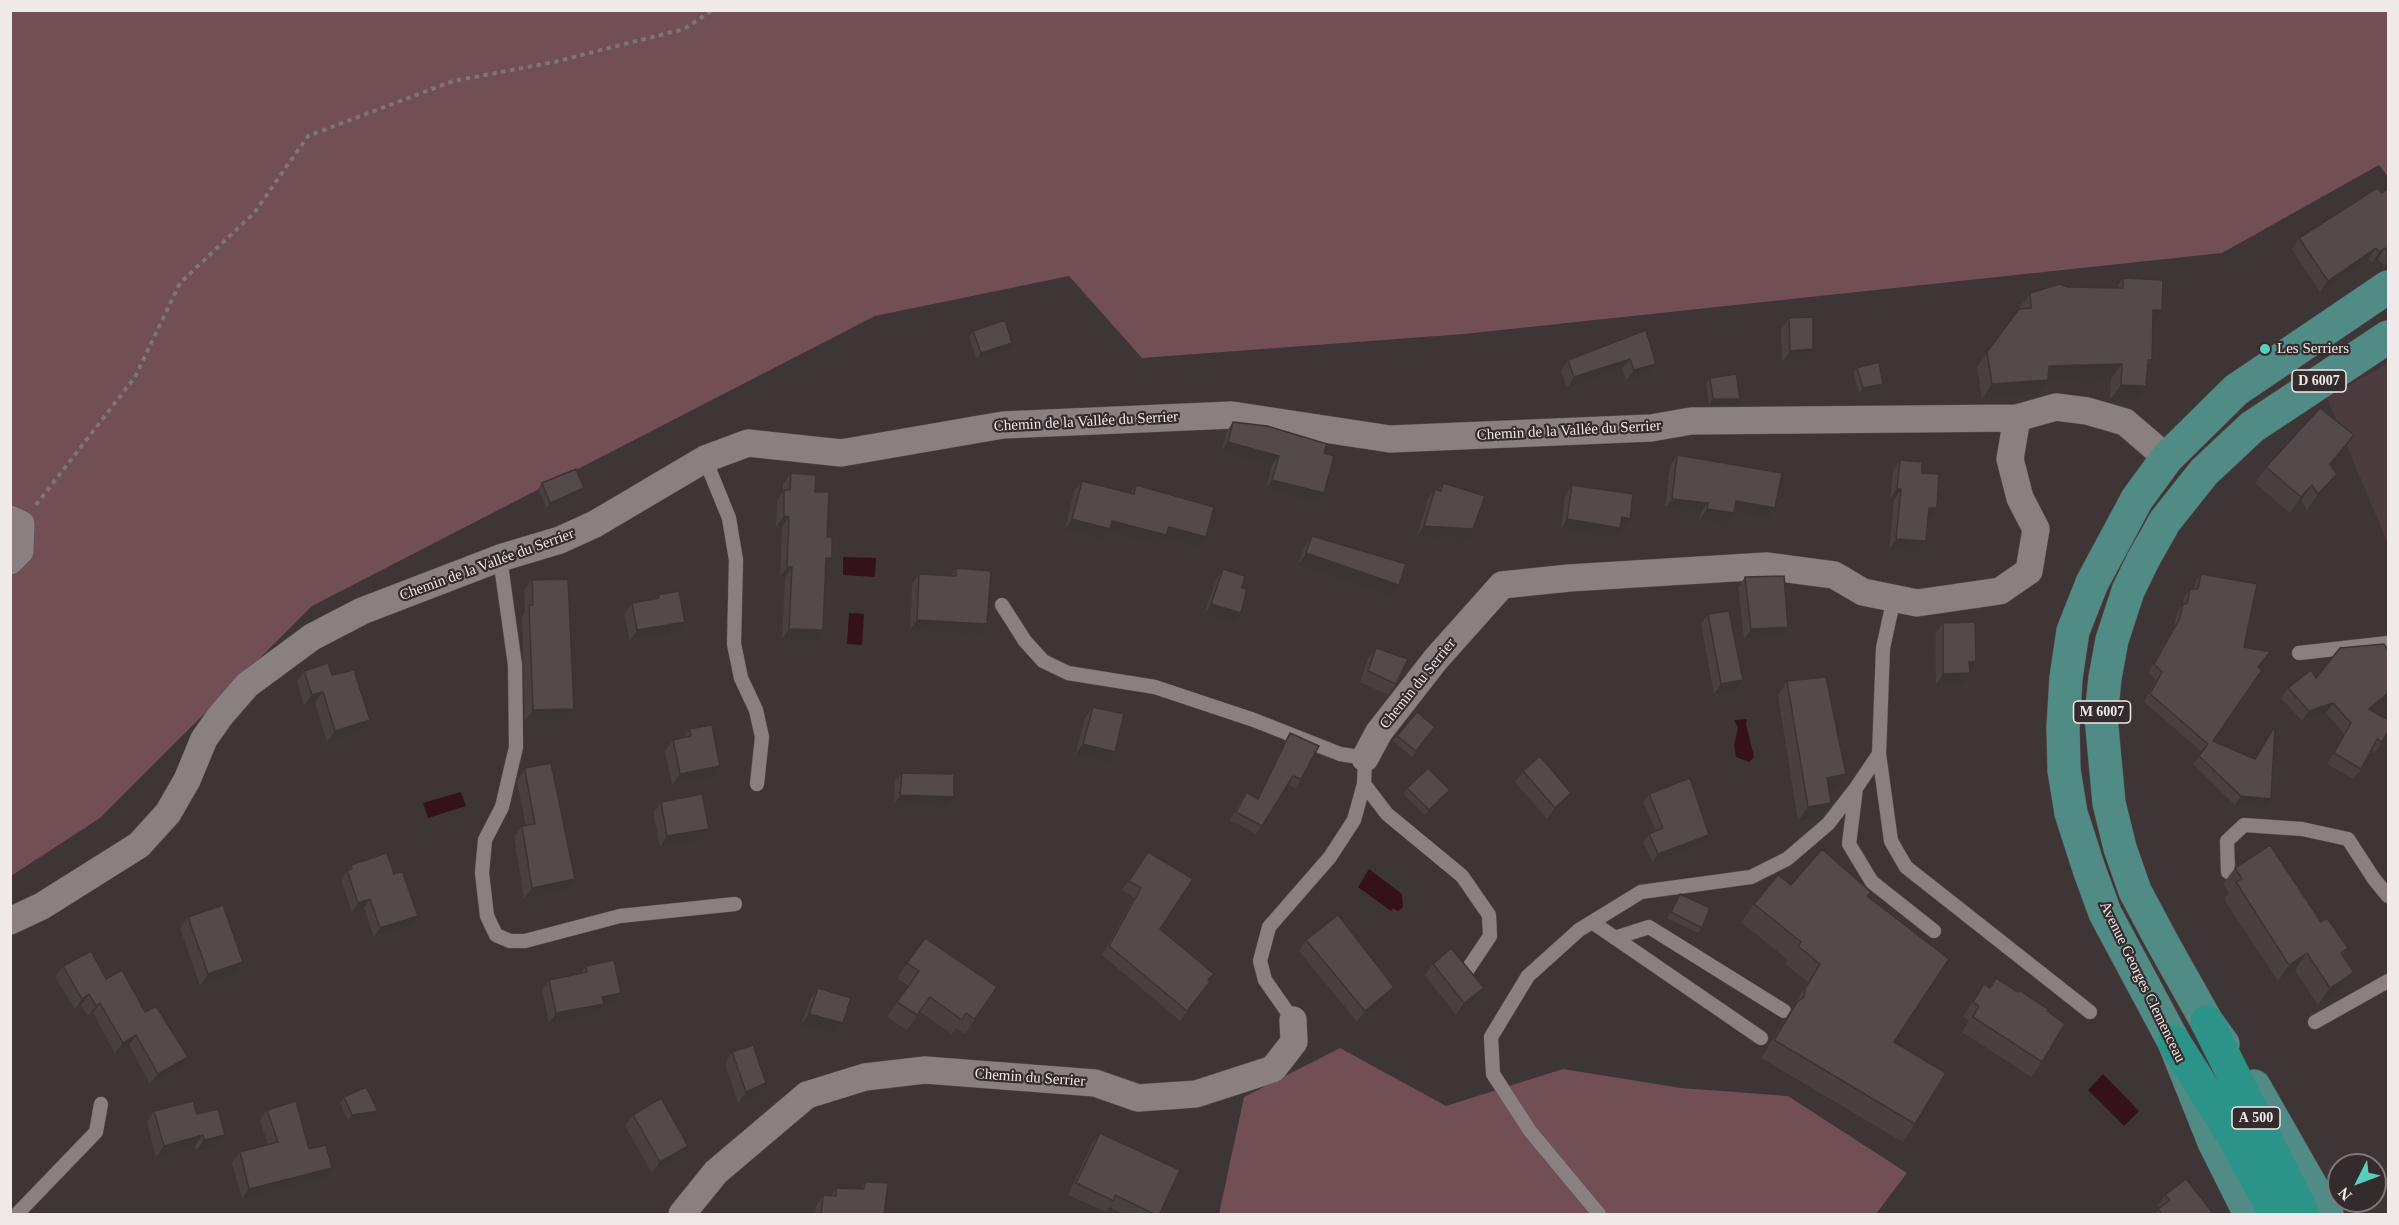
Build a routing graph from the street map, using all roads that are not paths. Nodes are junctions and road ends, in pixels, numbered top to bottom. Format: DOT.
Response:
graph roads {
  1 [pos="2388,287"];
  2 [pos="2388,337"];
  3 [pos="2017,418"];
  4 [pos="2252,427"];
  5 [pos="2172,452"];
  6 [pos="705,459"];
  7 [pos="16,521"];
  8 [pos="500,558"];
  9 [pos="10,561"];
  10 [pos="1894,598"];
  11 [pos="1002,605"];
  12 [pos="2388,643"];
  13 [pos="2299,653"];
  14 [pos="1879,754"];
  15 [pos="1365,771"];
  16 [pos="757,784"];
  17 [pos="1856,788"];
  18 [pos="2228,872"];
  19 [pos="2388,896"];
  20 [pos="735,904"];
  21 [pos="10,921"];
  22 [pos="1592,922"];
  23 [pos="1934,931"];
  24 [pos="1615,938"];
  25 [pos="1466,972"];
  26 [pos="2388,981"];
  27 [pos="1784,1011"];
  28 [pos="2090,1012"];
  29 [pos="1293,1020"];
  30 [pos="2207,1022"];
  31 [pos="2315,1022"];
  32 [pos="1761,1038"];
  33 [pos="2174,1042"];
  34 [pos="101,1104"];
  35 [pos="17,1215"];
  36 [pos="682,1215"];
  37 [pos="1599,1215"];
  38 [pos="2250,1215"];
  39 [pos="2276,1215"];
  40 [pos="2303,1215"];
  41 [pos="2327,1215"];
  1 -- 5 [label="main road, D 6007"];
  2 -- 4 [label="main road, D 6007"];
  3 -- 5 [label="street, Chemin de la Vallée du Serrier"];
  3 -- 6 [label="street, Chemin de la Vallée du Serrier"];
  3 -- 10 [label="street"];
  4 -- 30 [label="main road, M 6007"];
  5 -- 33 [label="main road, Avenue Georges Clemenceau / M 6007"];
  6 -- 8 [label="street, Chemin de la Vallée du Serrier"];
  6 -- 16 [label="lane"];
  7 -- 9 [label="street"];
  8 -- 20 [label="lane"];
  8 -- 21 [label="street, Chemin de la Vallée du Serrier"];
  10 -- 14 [label="lane"];
  10 -- 15 [label="street, Chemin du Serrier"];
  11 -- 15 [label="lane"];
  12 -- 13 [label="lane"];
  14 -- 17 [label="lane"];
  14 -- 28 [label="lane"];
  15 -- 25 [label="lane"];
  15 -- 29 [label="lane, Chemin du Serrier"];
  17 -- 22 [label="lane"];
  17 -- 23 [label="lane"];
  18 -- 19 [label="lane"];
  22 -- 24 [label="lane"];
  22 -- 37 [label="lane"];
  24 -- 27 [label="lane"];
  24 -- 32 [label="lane"];
  26 -- 31 [label="lane"];
  29 -- 36 [label="street, Chemin du Serrier"];
  30 -- 40 [label="highway, A 500"];
  30 -- 41 [label="main road, M 6007"];
  33 -- 38 [label="main road, Avenue Georges Clemenceau / M 6007"];
  33 -- 39 [label="highway, A 500"];
  34 -- 35 [label="lane"];
}
